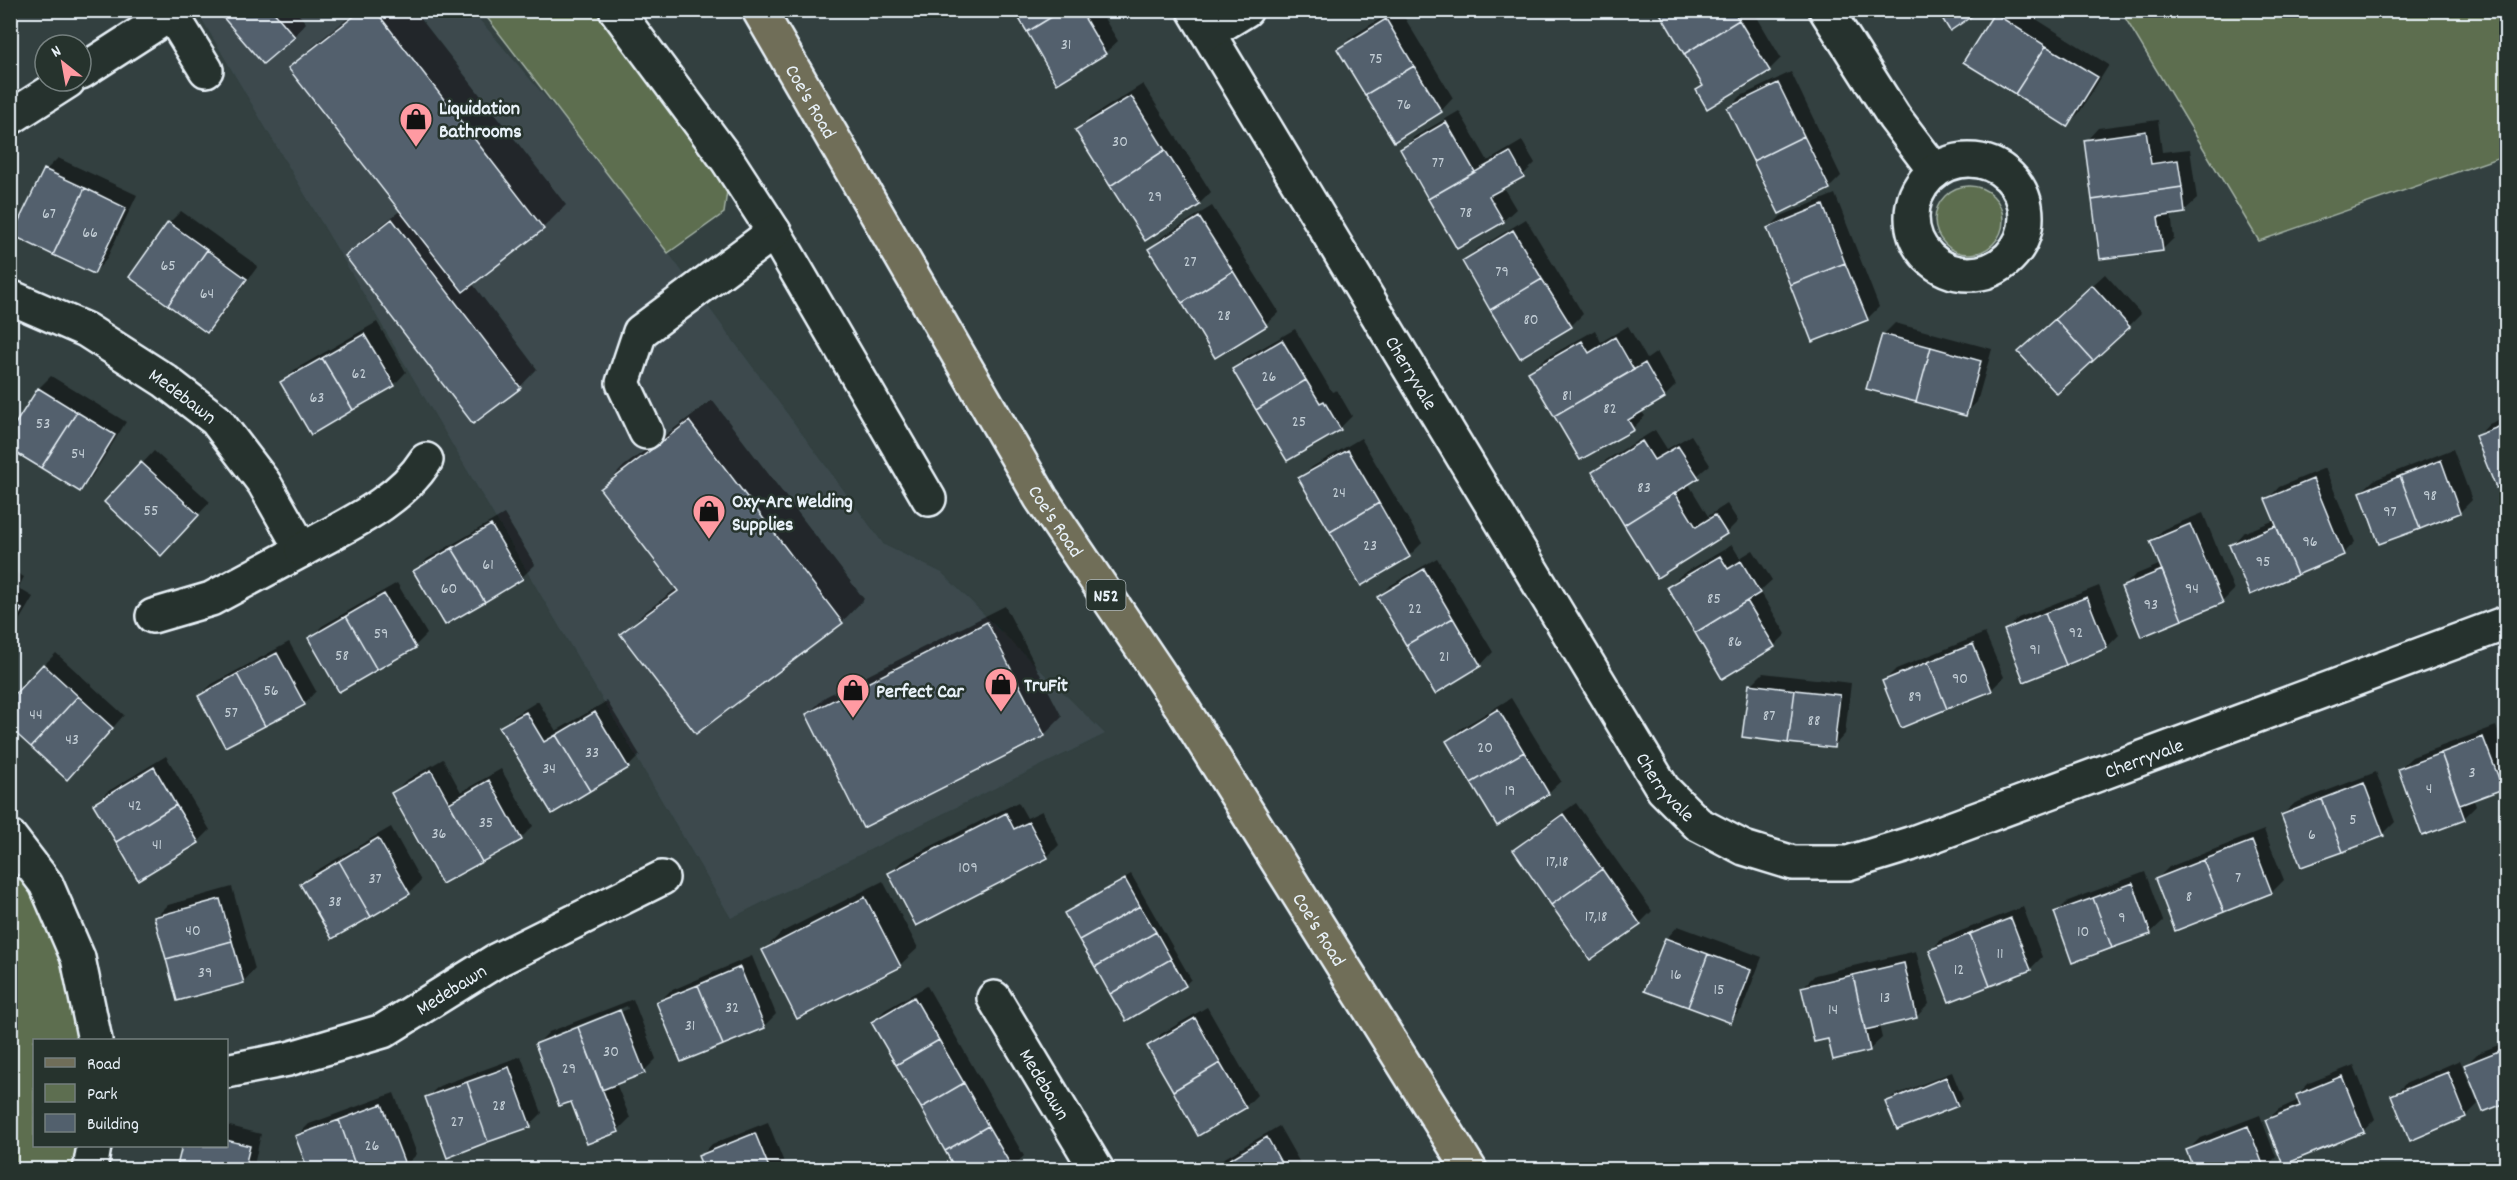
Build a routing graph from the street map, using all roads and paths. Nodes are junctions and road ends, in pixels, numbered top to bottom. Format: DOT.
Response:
graph roads {
  1 [pos="616,10"];
  2 [pos="759,10"];
  3 [pos="1246,10"];
  4 [pos="1826,10"];
  5 [pos="170,12"];
  6 [pos="1201,22"];
  7 [pos="93,64"];
  8 [pos="206,70"];
  9 [pos="49,93"];
  10 [pos="10,118"];
  11 [pos="1935,171"];
  12 [pos="774,232"];
  13 [pos="10,297"];
  14 [pos="646,432"];
  15 [pos="426,460"];
  16 [pos="929,499"];
  17 [pos="302,550"];
  18 [pos="153,615"];
  19 [pos="2506,623"];
  20 [pos="10,837"];
  21 [pos="662,878"];
  22 [pos="994,998"];
  23 [pos="95,1039"];
  24 [pos="228,1071"];
  25 [pos="94,1147"];
  26 [pos="90,1170"];
  27 [pos="1097,1170"];
  28 [pos="1470,1170"];
  1 -- 12 [label="street"];
  2 -- 28 [label="main road, Coe's Road / N52"];
  3 -- 6 [label="street"];
  4 -- 11 [label="street"];
  5 -- 7 [label="street"];
  5 -- 8 [label="street"];
  6 -- 19 [label="street, Cherryvale"];
  9 -- 10 [label="street"];
  12 -- 14 [label="street"];
  12 -- 16 [label="street"];
  13 -- 17 [label="street, Medebawn"];
  15 -- 17 [label="street"];
  17 -- 18 [label="street"];
  20 -- 23 [label="street"];
  21 -- 24 [label="street, Medebawn"];
  22 -- 27 [label="street, Medebawn"];
  25 -- 26 [label="street"];
}
